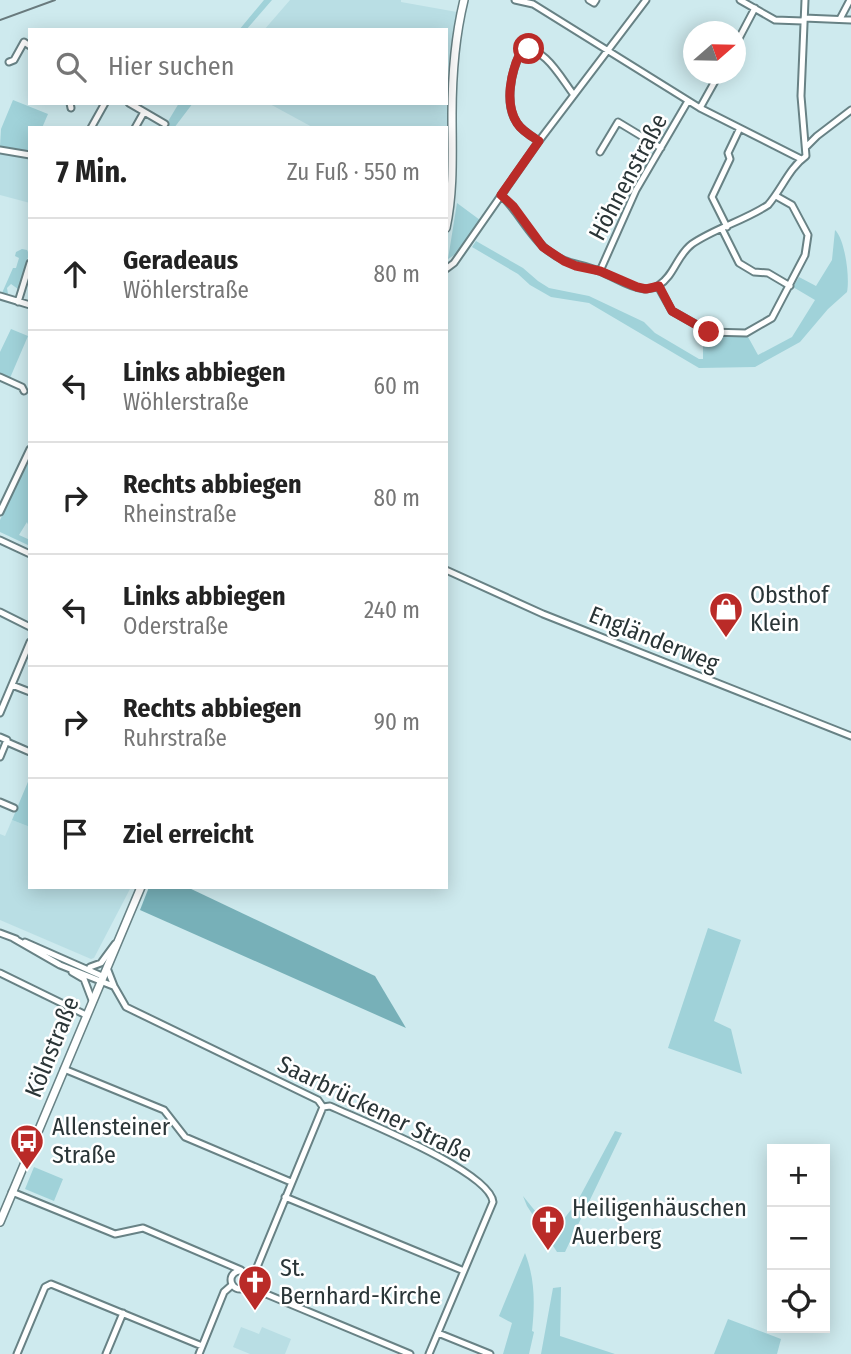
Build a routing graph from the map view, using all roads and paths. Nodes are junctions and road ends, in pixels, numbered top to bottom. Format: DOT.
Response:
graph roads {
  1 [pos="464,0"];
  2 [pos="515,0"];
  3 [pos="589,0"];
  4 [pos="596,0"];
  5 [pos="646,0"];
  6 [pos="740,0"];
  7 [pos="805,0"];
  8 [pos="850,0"];
  9 [pos="755,8"];
  10 [pos="840,19"];
  11 [pos="804,20"];
  12 [pos="851,20"];
  13 [pos="746,25"];
  14 [pos="28,45"];
  15 [pos="608,51"];
  16 [pos="9,62"];
  17 [pos="713,84"];
  18 [pos="574,95"];
  19 [pos="688,101"];
  20 [pos="104,105"];
  21 [pos="133,105"];
  22 [pos="700,108"];
  23 [pos="851,110"];
  24 [pos="145,112"];
  25 [pos="165,124"];
  26 [pos="92,126"];
  27 [pos="136,126"];
  28 [pos="803,127"];
  29 [pos="739,130"];
  30 [pos="817,136"];
  31 [pos="539,141"];
  32 [pos="806,147"];
  33 [pos="661,148"];
  34 [pos="0,150"];
  35 [pos="600,152"];
  36 [pos="28,155"];
  37 [pos="801,159"];
  38 [pos="501,195"];
  39 [pos="776,196"];
  40 [pos="448,219"];
  41 [pos="724,228"];
  42 [pos="457,256"];
  43 [pos="448,262"];
  44 [pos="448,268"];
  45 [pos="28,270"];
  46 [pos="600,271"];
  47 [pos="659,286"];
  48 [pos="790,286"];
  49 [pos="2,297"];
  50 [pos="18,302"];
  51 [pos="28,304"];
  52 [pos="0,306"];
  53 [pos="0,377"];
  54 [pos="24,391"];
  55 [pos="28,453"];
  56 [pos="0,512"];
  57 [pos="0,540"];
  58 [pos="28,553"];
  59 [pos="448,571"];
  60 [pos="0,612"];
  61 [pos="28,626"];
  62 [pos="28,647"];
  63 [pos="12,685"];
  64 [pos="28,691"];
  65 [pos="0,713"];
  66 [pos="851,736"];
  67 [pos="0,737"];
  68 [pos="7,742"];
  69 [pos="28,751"];
  70 [pos="0,757"];
  71 [pos="0,802"];
  72 [pos="14,808"];
  73 [pos="140,889"];
  74 [pos="0,933"];
  75 [pos="13,938"];
  76 [pos="119,939"];
  77 [pos="60,965"];
  78 [pos="107,966"];
  79 [pos="88,968"];
  80 [pos="0,973"];
  81 [pos="101,978"];
  82 [pos="114,986"];
  83 [pos="92,1000"];
  84 [pos="86,1015"];
  85 [pos="64,1069"];
  86 [pos="323,1107"];
  87 [pos="292,1182"];
  88 [pos="12,1192"];
  89 [pos="285,1197"];
  90 [pos="0,1222"];
  91 [pos="241,1270"];
  92 [pos="464,1271"];
  93 [pos="249,1279"];
  94 [pos="232,1285"];
  95 [pos="247,1286"];
  96 [pos="123,1313"];
  97 [pos="438,1333"];
  98 [pos="202,1346"];
  99 [pos="17,1354"];
  100 [pos="106,1354"];
  101 [pos="198,1354"];
  102 [pos="410,1354"];
  103 [pos="429,1354"];
  104 [pos="490,1354"];
  1 -- 40 [label="main road"];
  2 -- 15 [label="street"];
  3 -- 4 [label="street"];
  5 -- 15 [label="street"];
  6 -- 9 [label="street"];
  7 -- 11 [label="street"];
  8 -- 10 [label="street"];
  9 -- 11 [label="street"];
  9 -- 13 [label="street"];
  10 -- 11 [label="street"];
  10 -- 12 [label="street"];
  11 -- 28 [label="street"];
  14 -- 16 [label="street"];
  15 -- 18 [label="street"];
  15 -- 19 [label="street"];
  17 -- 22 [label="street"];
  18 -- 31 [label="street"];
  18 -- 31 [label="street"];
  19 -- 22 [label="street"];
  19 -- 33 [label="street, Höhnenstraße"];
  20 -- 26 [label="street"];
  21 -- 24 [label="street"];
  22 -- 29 [label="street"];
  23 -- 30 [label="street"];
  24 -- 25 [label="street"];
  24 -- 27 [label="street"];
  28 -- 30 [label="street"];
  28 -- 32 [label="street"];
  29 -- 37 [label="street"];
  29 -- 41 [label="street"];
  30 -- 32 [label="street"];
  31 -- 38 [label="street"];
  32 -- 37 [label="street"];
  33 -- 35 [label="street"];
  33 -- 46 [label="street, Höhnenstraße"];
  34 -- 36 [label="street"];
  37 -- 39 [label="street"];
  38 -- 42 [label="street"];
  38 -- 46 [label="street"];
  39 -- 41 [label="street"];
  39 -- 48 [label="street"];
  41 -- 47 [label="street"];
  41 -- 48 [label="street"];
  42 -- 43 [label="street"];
  42 -- 44 [label="street"];
  45 -- 50 [label="street"];
  46 -- 47 [label="street"];
  47 -- 48 [label="street"];
  49 -- 50 [label="street"];
  49 -- 52 [label="street"];
  50 -- 51 [label="street"];
  53 -- 54 [label="street"];
  55 -- 56 [label="street"];
  57 -- 58 [label="street"];
  59 -- 66 [label="street, Engländerweg"];
  60 -- 61 [label="street"];
  62 -- 63 [label="street"];
  63 -- 64 [label="street"];
  63 -- 65 [label="street"];
  67 -- 68 [label="street"];
  68 -- 69 [label="street"];
  68 -- 70 [label="street"];
  71 -- 72 [label="street"];
  73 -- 76 [label="main road, Kölnstraße"];
  74 -- 75 [label="street"];
  75 -- 77 [label="street"];
  75 -- 79 [label="street"];
  76 -- 78 [label="main road, Kölnstraße"];
  76 -- 79 [label="street"];
  77 -- 81 [label="street"];
  77 -- 83 [label="street"];
  78 -- 81 [label="main road, Kölnstraße"];
  78 -- 82 [label="street, Saarbrückener Straße"];
  79 -- 81 [label="street"];
  80 -- 84 [label="street"];
  81 -- 82 [label="street, Saarbrückener Straße"];
  81 -- 83 [label="main road, Kölnstraße"];
  82 -- 86 [label="street, Saarbrückener Straße"];
  83 -- 84 [label="main road, Kölnstraße"];
  84 -- 85 [label="main road, Kölnstraße"];
  85 -- 87 [label="street"];
  85 -- 88 [label="main road, Kölnstraße"];
  86 -- 87 [label="street"];
  86 -- 92 [label="street, Saarbrückener Straße"];
  87 -- 89 [label="street"];
  88 -- 90 [label="main road, Kölnstraße"];
  88 -- 91 [label="street"];
  89 -- 92 [label="street"];
  89 -- 93 [label="street"];
  91 -- 93 [label="street"];
  91 -- 94 [label="street"];
  92 -- 97 [label="street, Saarbrückener Straße"];
  93 -- 95 [label="street"];
  94 -- 95 [label="street"];
  94 -- 98 [label="street"];
  95 -- 102 [label="street"];
  96 -- 98 [label="street"];
  96 -- 99 [label="street"];
  96 -- 100 [label="street"];
  97 -- 103 [label="street, Saarbrückener Straße"];
  97 -- 104 [label="street"];
  98 -- 101 [label="street"];
}
